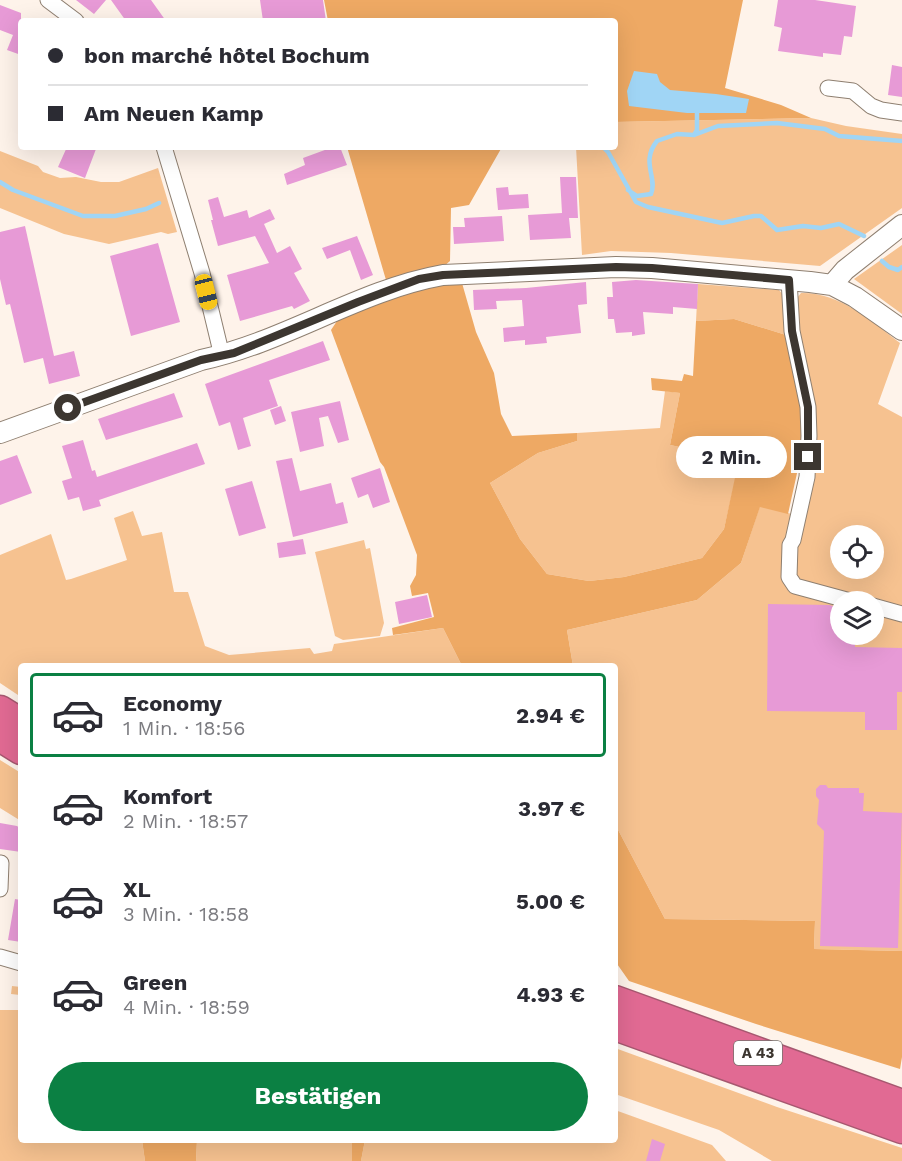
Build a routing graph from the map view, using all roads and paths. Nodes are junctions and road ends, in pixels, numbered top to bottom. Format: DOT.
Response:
graph roads {
  1 [pos="48,0"];
  2 [pos="72,18"];
  3 [pos="828,88"];
  4 [pos="902,113"];
  5 [pos="166,150"];
  6 [pos="902,225"];
  7 [pos="789,280"];
  8 [pos="832,285"];
  9 [pos="902,330"];
  10 [pos="222,356"];
  11 [pos="0,433"];
  12 [pos="830,595"];
  13 [pos="884,609"];
  14 [pos="902,614"];
  15 [pos="0,710"];
  16 [pos="18,721"];
  17 [pos="0,737"];
  18 [pos="18,748"];
  19 [pos="1,863"];
  20 [pos="0,889"];
  21 [pos="0,957"];
  22 [pos="18,962"];
  23 [pos="618,1001"];
  24 [pos="618,1027"];
  25 [pos="902,1104"];
  26 [pos="902,1129"];
  1 -- 2 [label="street"];
  3 -- 4 [label="street"];
  5 -- 10 [label="street"];
  6 -- 8 [label="street"];
  7 -- 8 [label="street"];
  7 -- 10 [label="street"];
  7 -- 12 [label="street"];
  8 -- 9 [label="street"];
  10 -- 11 [label="street"];
  13 -- 14 [label="street"];
  15 -- 16 [label="highway"];
  17 -- 18 [label="highway"];
  19 -- 20 [label="street"];
  21 -- 22 [label="street"];
  23 -- 25 [label="highway, A 43"];
  24 -- 26 [label="highway, A 43"];
}
